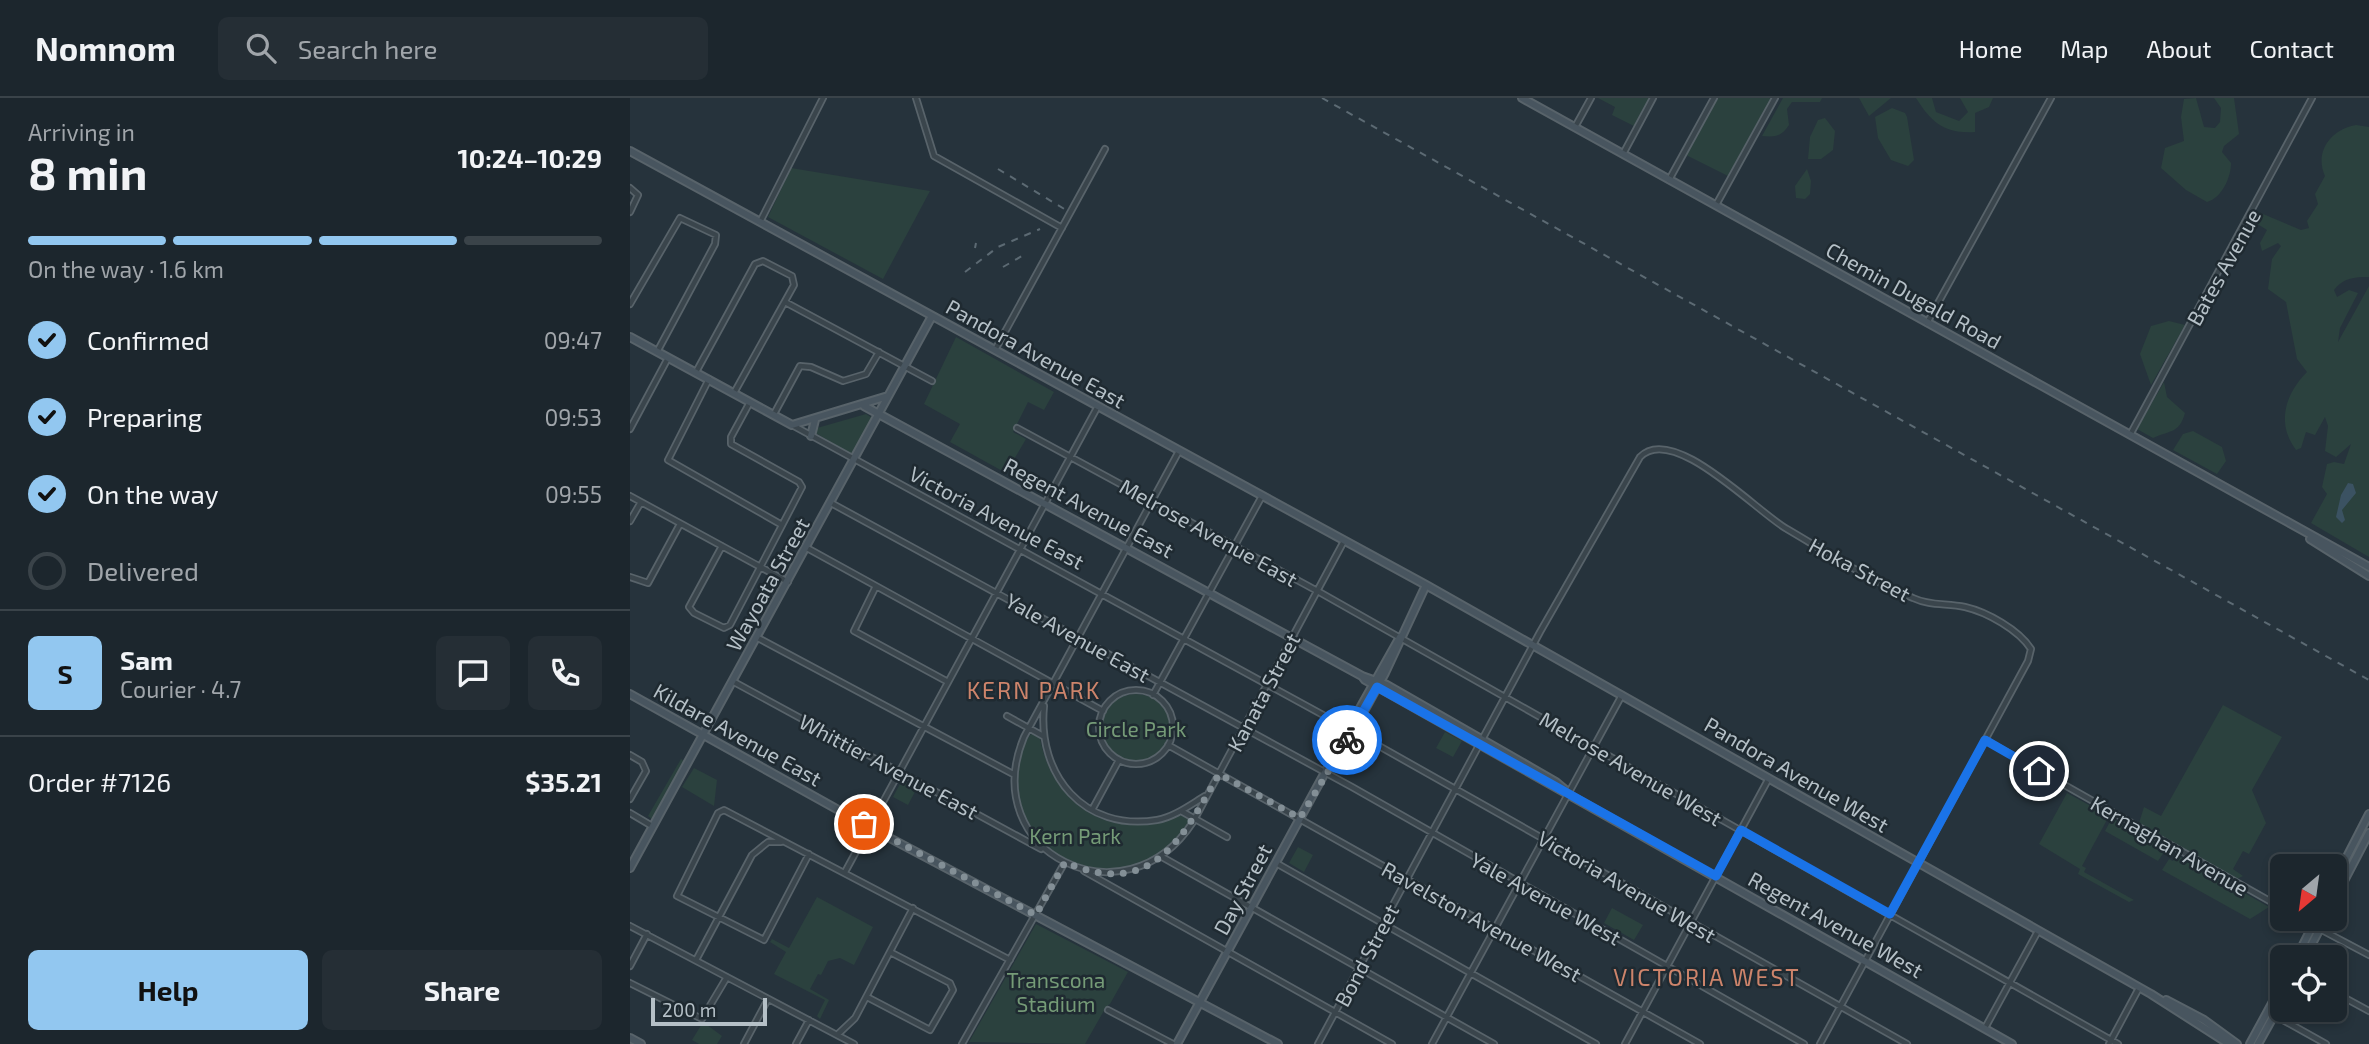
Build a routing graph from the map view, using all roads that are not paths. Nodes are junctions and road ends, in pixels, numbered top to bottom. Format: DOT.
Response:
graph roads {
  1 [pos="823,98"];
  2 [pos="916,98"];
  3 [pos="1591,98"];
  4 [pos="1653,98"];
  5 [pos="1714,98"];
  6 [pos="1775,98"];
  7 [pos="2051,98"];
  8 [pos="2312,98"];
  9 [pos="1527,99"];
  10 [pos="1575,127"];
  11 [pos="1105,149"];
  12 [pos="630,151"];
  13 [pos="1623,154"];
  14 [pos="1669,180"];
  15 [pos="630,188"];
  16 [pos="1716,205"];
  17 [pos="630,212"];
  18 [pos="760,222"];
  19 [pos="1062,228"];
  20 [pos="785,302"];
  21 [pos="630,304"];
  22 [pos="932,316"];
  23 [pos="1927,323"];
  24 [pos="630,337"];
  25 [pos="995,350"];
  26 [pos="657,352"];
  27 [pos="879,352"];
  28 [pos="668,358"];
  29 [pos="905,366"];
  30 [pos="696,372"];
  31 [pos="709,379"];
  32 [pos="932,381"];
  33 [pos="734,393"];
  34 [pos="890,394"];
  35 [pos="750,402"];
  36 [pos="864,406"];
  37 [pos="1098,406"];
  38 [pos="774,414"];
  39 [pos="880,414"];
  40 [pos="815,420"];
  41 [pos="792,425"];
  42 [pos="1017,428"];
  43 [pos="630,429"];
  44 [pos="2130,435"];
  45 [pos="811,436"];
  46 [pos="1180,451"];
  47 [pos="1070,457"];
  48 [pos="854,459"];
  49 [pos="630,496"];
  50 [pos="1262,496"];
  51 [pos="1153,501"];
  52 [pos="641,502"];
  53 [pos="831,503"];
  54 [pos="1045,503"];
  55 [pos="630,522"];
  56 [pos="680,524"];
  57 [pos="2289,524"];
  58 [pos="782,525"];
  59 [pos="1344,541"];
  60 [pos="722,546"];
  61 [pos="1235,546"];
  62 [pos="807,548"];
  63 [pos="1128,548"];
  64 [pos="1020,549"];
  65 [pos="760,567"];
  66 [pos="2369,567"];
  67 [pos="2369,576"];
  68 [pos="630,578"];
  69 [pos="789,582"];
  70 [pos="1426,585"];
  71 [pos="876,586"];
  72 [pos="1318,591"];
  73 [pos="996,593"];
  74 [pos="1210,593"];
  75 [pos="1102,594"];
  76 [pos="1292,637"];
  77 [pos="1400,637"];
  78 [pos="758,638"];
  79 [pos="971,638"];
  80 [pos="1079,638"];
  81 [pos="1184,639"];
  82 [pos="1534,645"];
  83 [pos="1362,676"];
  84 [pos="734,682"];
  85 [pos="948,682"];
  86 [pos="1161,682"];
  87 [pos="1376,683"];
  88 [pos="1054,684"];
  89 [pos="1267,684"];
  90 [pos="630,694"];
  91 [pos="1153,695"];
  92 [pos="1622,695"];
  93 [pos="1506,697"];
  94 [pos="1045,703"];
  95 [pos="1103,711"];
  96 [pos="1007,716"];
  97 [pos="922,728"];
  98 [pos="1029,728"];
  99 [pos="1244,728"];
  100 [pos="1350,730"];
  101 [pos="705,736"];
  102 [pos="1043,736"];
  103 [pos="1985,740"];
  104 [pos="1481,742"];
  105 [pos="1168,745"];
  106 [pos="1595,746"];
  107 [pos="630,755"];
  108 [pos="1119,760"];
  109 [pos="899,772"];
  110 [pos="1325,772"];
  111 [pos="1014,774"];
  112 [pos="1219,774"];
  113 [pos="1769,778"];
  114 [pos="1456,789"];
  115 [pos="1569,793"];
  116 [pos="1206,796"];
  117 [pos="630,799"];
  118 [pos="1092,810"];
  119 [pos="1180,811"];
  120 [pos="630,813"];
  121 [pos="2369,814"];
  122 [pos="1195,818"];
  123 [pos="1300,818"];
  124 [pos="653,827"];
  125 [pos="869,827"];
  126 [pos="1741,830"];
  127 [pos="2369,832"];
  128 [pos="1432,833"];
  129 [pos="1227,837"];
  130 [pos="1544,839"];
  131 [pos="788,843"];
  132 [pos="1044,850"];
  133 [pos="809,854"];
  134 [pos="1162,857"];
  135 [pos="2347,857"];
  136 [pos="1065,862"];
  137 [pos="1276,863"];
  138 [pos="1918,863"];
  139 [pos="630,868"];
  140 [pos="1084,870"];
  141 [pos="845,872"];
  142 [pos="2347,875"];
  143 [pos="1716,876"];
  144 [pos="1407,879"];
  145 [pos="1521,883"];
  146 [pos="2270,901"];
  147 [pos="1252,907"];
  148 [pos="913,908"];
  149 [pos="1890,914"];
  150 [pos="1036,915"];
  151 [pos="718,919"];
  152 [pos="1383,923"];
  153 [pos="1691,923"];
  154 [pos="630,926"];
  155 [pos="1496,929"];
  156 [pos="2038,931"];
  157 [pos="2328,931"];
  158 [pos="647,934"];
  159 [pos="1228,951"];
  160 [pos="890,952"];
  161 [pos="2369,955"];
  162 [pos="696,960"];
  163 [pos="1010,960"];
  164 [pos="1865,961"];
  165 [pos="630,966"];
  166 [pos="1667,966"];
  167 [pos="1360,967"];
  168 [pos="1471,973"];
  169 [pos="727,976"];
  170 [pos="630,983"];
  171 [pos="2010,983"];
  172 [pos="2139,988"];
  173 [pos="867,997"];
  174 [pos="768,999"];
  175 [pos="2347,999"];
  176 [pos="1201,1001"];
  177 [pos="1840,1006"];
  178 [pos="2270,1009"];
  179 [pos="1108,1010"];
  180 [pos="2369,1011"];
  181 [pos="1336,1012"];
  182 [pos="1643,1012"];
  183 [pos="1447,1017"];
  184 [pos="809,1020"];
  185 [pos="2270,1020"];
  186 [pos="2287,1022"];
  187 [pos="1985,1028"];
  188 [pos="837,1035"];
  189 [pos="630,1038"];
  190 [pos="2110,1042"];
  191 [pos="2254,1042"];
  192 [pos="2233,1043"];
  193 [pos="642,1044"];
  194 [pos="744,1044"];
  195 [pos="796,1044"];
  196 [pos="855,1044"];
  197 [pos="962,1044"];
  198 [pos="1175,1044"];
  199 [pos="1278,1044"];
  200 [pos="1318,1044"];
  201 [pos="1392,1044"];
  202 [pos="1432,1044"];
  203 [pos="1494,1044"];
  204 [pos="1596,1044"];
  205 [pos="1625,1044"];
  206 [pos="1700,1044"];
  207 [pos="1804,1044"];
  208 [pos="1820,1044"];
  209 [pos="1907,1044"];
  210 [pos="2012,1044"];
  211 [pos="2118,1044"];
  212 [pos="2326,1044"];
  1 -- 18 [label="street"];
  2 -- 19 [label="street"];
  3 -- 10 [label="street"];
  4 -- 13 [label="street"];
  5 -- 14 [label="street"];
  6 -- 16 [label="street"];
  7 -- 23 [label="street"];
  8 -- 44 [label="street, Bates Avenue"];
  9 -- 10 [label="street, Chemin Dugald Road"];
  10 -- 13 [label="street, Chemin Dugald Road"];
  11 -- 19 [label="street"];
  12 -- 18 [label="street, Pandora Avenue East"];
  13 -- 14 [label="street, Chemin Dugald Road"];
  14 -- 16 [label="street, Chemin Dugald Road"];
  15 -- 17 [label="street"];
  16 -- 23 [label="street, Chemin Dugald Road"];
  18 -- 22 [label="street, Pandora Avenue East"];
  19 -- 25 [label="street"];
  20 -- 27 [label="street"];
  20 -- 30 [label="street"];
  20 -- 33 [label="street"];
  21 -- 26 [label="street"];
  22 -- 25 [label="street, Pandora Avenue East"];
  22 -- 29 [label="street, Wayoata Street"];
  23 -- 44 [label="street, Chemin Dugald Road"];
  24 -- 26 [label="street, Victoria Avenue East"];
  25 -- 37 [label="street, Pandora Avenue East"];
  26 -- 28 [label="street, Victoria Avenue East"];
  27 -- 29 [label="street"];
  27 -- 38 [label="street"];
  28 -- 30 [label="street, Victoria Avenue East"];
  28 -- 43 [label="street"];
  29 -- 32 [label="street"];
  29 -- 34 [label="street, Wayoata Street"];
  30 -- 31 [label="street, Victoria Avenue East"];
  31 -- 33 [label="street, Victoria Avenue East"];
  31 -- 58 [label="street"];
  33 -- 35 [label="street, Victoria Avenue East"];
  34 -- 36 [label="street"];
  34 -- 39 [label="street, Wayoata Street"];
  35 -- 38 [label="street, Victoria Avenue East"];
  35 -- 58 [label="street"];
  36 -- 39 [label="street, Regent Avenue East"];
  36 -- 40 [label="street"];
  37 -- 46 [label="street, Pandora Avenue East"];
  37 -- 47 [label="street"];
  38 -- 41 [label="street, Victoria Avenue East"];
  39 -- 48 [label="street, Wayoata Street"];
  39 -- 54 [label="street, Regent Avenue East"];
  40 -- 41 [label="street"];
  40 -- 45 [label="street"];
  41 -- 45 [label="street, Victoria Avenue East"];
  42 -- 47 [label="street, Melrose Avenue East"];
  44 -- 57 [label="street, Chemin Dugald Road"];
  45 -- 48 [label="street, Victoria Avenue East"];
  46 -- 50 [label="street, Pandora Avenue East"];
  46 -- 51 [label="street"];
  47 -- 51 [label="street, Melrose Avenue East"];
  47 -- 54 [label="street"];
  48 -- 53 [label="street, Wayoata Street"];
  48 -- 64 [label="street, Victoria Avenue East"];
  49 -- 52 [label="street"];
  50 -- 59 [label="street, Pandora Avenue East"];
  50 -- 61 [label="street"];
  51 -- 61 [label="street, Melrose Avenue East"];
  51 -- 63 [label="street"];
  52 -- 55 [label="street"];
  52 -- 56 [label="street"];
  53 -- 62 [label="street, Wayoata Street"];
  53 -- 73 [label="street, Yale Avenue East"];
  54 -- 63 [label="street, Regent Avenue East"];
  54 -- 64 [label="street"];
  56 -- 60 [label="street"];
  56 -- 68 [label="street"];
  57 -- 66 [label="street, Chemin Dugald Road"];
  57 -- 67 [label="street, Chemin Dugald Road"];
  58 -- 65 [label="street"];
  59 -- 70 [label="street, Pandora Avenue East"];
  59 -- 72 [label="street, Kanata Street"];
  60 -- 65 [label="street"];
  60 -- 65 [label="street"];
  61 -- 72 [label="street, Melrose Avenue East"];
  61 -- 74 [label="street"];
  62 -- 69 [label="street, Wayoata Street"];
  62 -- 71 [label="street"];
  63 -- 74 [label="street, Regent Avenue East"];
  63 -- 75 [label="street"];
  64 -- 73 [label="street"];
  64 -- 75 [label="street, Victoria Avenue East"];
  65 -- 69 [label="street"];
  69 -- 78 [label="street, Wayoata Street"];
  70 -- 77 [label="street, Day Street"];
  70 -- 82 [label="street, Pandora Avenue West"];
  71 -- 79 [label="street"];
  71 -- 85 [label="street"];
  72 -- 76 [label="street, Kanata Street"];
  72 -- 77 [label="street, Melrose Avenue East"];
  73 -- 79 [label="street"];
  73 -- 80 [label="street, Yale Avenue East"];
  74 -- 76 [label="street, Regent Avenue East"];
  74 -- 81 [label="street"];
  75 -- 80 [label="street"];
  75 -- 81 [label="street, Victoria Avenue East"];
  76 -- 83 [label="street, Regent Avenue East"];
  76 -- 89 [label="street, Kanata Street"];
  77 -- 87 [label="street, Day Street"];
  77 -- 93 [label="street, Melrose Avenue West"];
  78 -- 84 [label="street, Wayoata Street"];
  78 -- 97 [label="street"];
  79 -- 85 [label="street"];
  79 -- 88 [label="street"];
  80 -- 86 [label="street, Yale Avenue East"];
  80 -- 88 [label="street"];
  81 -- 86 [label="street"];
  81 -- 89 [label="street, Victoria Avenue East"];
  82 -- 92 [label="street, Pandora Avenue West"];
  82 -- 93 [label="street, Bond Street"];
  82 -- 103 [label="street, Hoka Street"];
  83 -- 87 [label="street, Regent Avenue West"];
  84 -- 101 [label="street, Wayoata Street"];
  84 -- 109 [label="street, Whittier Avenue East"];
  85 -- 97 [label="street"];
  86 -- 91 [label="street"];
  86 -- 99 [label="street, Yale Avenue East"];
  87 -- 100 [label="street, Day Street"];
  87 -- 104 [label="street, Regent Avenue West"];
  88 -- 94 [label="street"];
  88 -- 95 [label="street"];
  89 -- 99 [label="street, Kanata Street"];
  89 -- 100 [label="street, Victoria Avenue East"];
  90 -- 101 [label="street, Kildare Avenue East"];
  91 -- 95 [label="street"];
  91 -- 105 [label="street"];
  92 -- 106 [label="street"];
  92 -- 113 [label="street, Pandora Avenue West"];
  93 -- 104 [label="street, Bond Street"];
  93 -- 106 [label="street, Melrose Avenue West"];
  94 -- 98 [label="street"];
  94 -- 102 [label="street"];
  95 -- 108 [label="street"];
  96 -- 98 [label="street"];
  97 -- 109 [label="street"];
  97 -- 111 [label="street"];
  98 -- 102 [label="street"];
  98 -- 111 [label="street"];
  99 -- 110 [label="street, Yale Avenue East"];
  99 -- 112 [label="street, Kanata Street"];
  100 -- 110 [label="street, Day Street"];
  100 -- 114 [label="street, Victoria Avenue West"];
  101 -- 124 [label="street, Wayoata Street"];
  101 -- 125 [label="street, Kildare Avenue East"];
  102 -- 118 [label="street"];
  103 -- 138 [label="street, Hoka Street"];
  103 -- 146 [label="street, Kernaghan Avenue"];
  104 -- 114 [label="street, Bond Street"];
  104 -- 115 [label="street, Regent Avenue West"];
  105 -- 108 [label="street"];
  105 -- 112 [label="street, Ravelston Avenue West"];
  106 -- 115 [label="street"];
  106 -- 126 [label="street, Melrose Avenue West"];
  107 -- 117 [label="street"];
  108 -- 118 [label="street"];
  109 -- 125 [label="street"];
  109 -- 132 [label="street, Whittier Avenue East"];
  110 -- 123 [label="street, Day Street"];
  110 -- 128 [label="street, Yale Avenue West"];
  111 -- 132 [label="street"];
  112 -- 116 [label="street, Kanata Street"];
  112 -- 123 [label="street, Ravelston Avenue West"];
  113 -- 126 [label="street"];
  113 -- 138 [label="street, Pandora Avenue West"];
  114 -- 128 [label="street, Bond Street"];
  114 -- 130 [label="street, Victoria Avenue West"];
  115 -- 130 [label="street"];
  115 -- 143 [label="street, Regent Avenue West"];
  116 -- 119 [label="street"];
  116 -- 122 [label="street, Kanata Street"];
  118 -- 119 [label="street"];
  119 -- 122 [label="street"];
  120 -- 124 [label="street"];
  121 -- 135 [label="street"];
  122 -- 129 [label="street"];
  122 -- 134 [label="street, Kanata Street"];
  123 -- 137 [label="street, Day Street"];
  123 -- 144 [label="street, Ravelston Avenue West"];
  124 -- 139 [label="street, Wayoata Street"];
  125 -- 141 [label="street"];
  125 -- 150 [label="street, Kildare Avenue East"];
  126 -- 143 [label="street"];
  126 -- 149 [label="street, Melrose Avenue West"];
  127 -- 142 [label="street"];
  128 -- 144 [label="street, Bond Street"];
  128 -- 145 [label="street, Yale Avenue West"];
  130 -- 145 [label="street"];
  130 -- 153 [label="street, Victoria Avenue West"];
  131 -- 133 [label="street"];
  131 -- 151 [label="street"];
  131 -- 151 [label="street"];
  132 -- 136 [label="street, Whittier Avenue East"];
  133 -- 141 [label="street"];
  133 -- 151 [label="street"];
  134 -- 140 [label="street, Kanata Street"];
  134 -- 147 [label="street"];
  136 -- 140 [label="street, Kanata Street"];
  136 -- 150 [label="street"];
  137 -- 147 [label="street, Day Street"];
  137 -- 152 [label="street"];
  138 -- 149 [label="street, Hoka Street"];
  138 -- 156 [label="street, Pandora Avenue West"];
  140 -- 159 [label="street"];
  141 -- 148 [label="street"];
  143 -- 153 [label="street"];
  143 -- 164 [label="street, Regent Avenue West"];
  144 -- 152 [label="street, Bond Street"];
  144 -- 155 [label="street, Ravelston Avenue West"];
  145 -- 155 [label="street"];
  145 -- 166 [label="street, Yale Avenue West"];
  147 -- 159 [label="street, Day Street"];
  147 -- 167 [label="street"];
  148 -- 160 [label="street"];
  148 -- 163 [label="street"];
  149 -- 164 [label="street, Hoka Street"];
  149 -- 171 [label="street, Melrose Avenue West"];
  150 -- 163 [label="street"];
  150 -- 176 [label="street, Kildare Avenue East"];
  151 -- 162 [label="street"];
  152 -- 167 [label="street, Bond Street"];
  152 -- 168 [label="street"];
  153 -- 166 [label="street"];
  153 -- 177 [label="street, Victoria Avenue West"];
  154 -- 158 [label="street"];
  155 -- 168 [label="street"];
  155 -- 182 [label="street, Ravelston Avenue West"];
  156 -- 171 [label="street"];
  156 -- 172 [label="street, Pandora Avenue West"];
  157 -- 161 [label="street"];
  158 -- 162 [label="street"];
  158 -- 165 [label="street"];
  159 -- 176 [label="street, Day Street"];
  159 -- 181 [label="street"];
  160 -- 173 [label="street"];
  160 -- 173 [label="street"];
  162 -- 169 [label="street"];
  163 -- 197 [label="street"];
  164 -- 177 [label="street, Hoka Street"];
  164 -- 187 [label="street, Regent Avenue West"];
  166 -- 182 [label="street"];
  166 -- 207 [label="street, Yale Avenue West"];
  167 -- 181 [label="street, Bond Street"];
  167 -- 183 [label="street"];
  168 -- 183 [label="street"];
  168 -- 204 [label="street"];
  169 -- 170 [label="street"];
  169 -- 174 [label="street"];
  171 -- 187 [label="street"];
  171 -- 190 [label="street, Melrose Avenue West"];
  172 -- 190 [label="street"];
  172 -- 192 [label="street, Pandora Avenue West"];
  173 -- 188 [label="street"];
  174 -- 184 [label="street"];
  174 -- 194 [label="street"];
  175 -- 180 [label="street"];
  176 -- 198 [label="street, Day Street"];
  176 -- 199 [label="street, Kildare Avenue East"];
  177 -- 208 [label="street, Hoka Street"];
  177 -- 209 [label="street, Victoria Avenue West"];
  178 -- 191 [label="street"];
  179 -- 198 [label="street"];
  181 -- 200 [label="street, Bond Street"];
  181 -- 201 [label="street"];
  182 -- 205 [label="street"];
  182 -- 206 [label="street, Ravelston Avenue West"];
  183 -- 202 [label="street"];
  183 -- 203 [label="street"];
  184 -- 188 [label="street"];
  184 -- 195 [label="street"];
  185 -- 191 [label="street"];
  186 -- 212 [label="street"];
  187 -- 210 [label="street, Regent Avenue West"];
  188 -- 196 [label="street"];
  189 -- 193 [label="street"];
  190 -- 211 [label="street, Melrose Avenue West"];
  191 -- 192 [label="street"];
}
